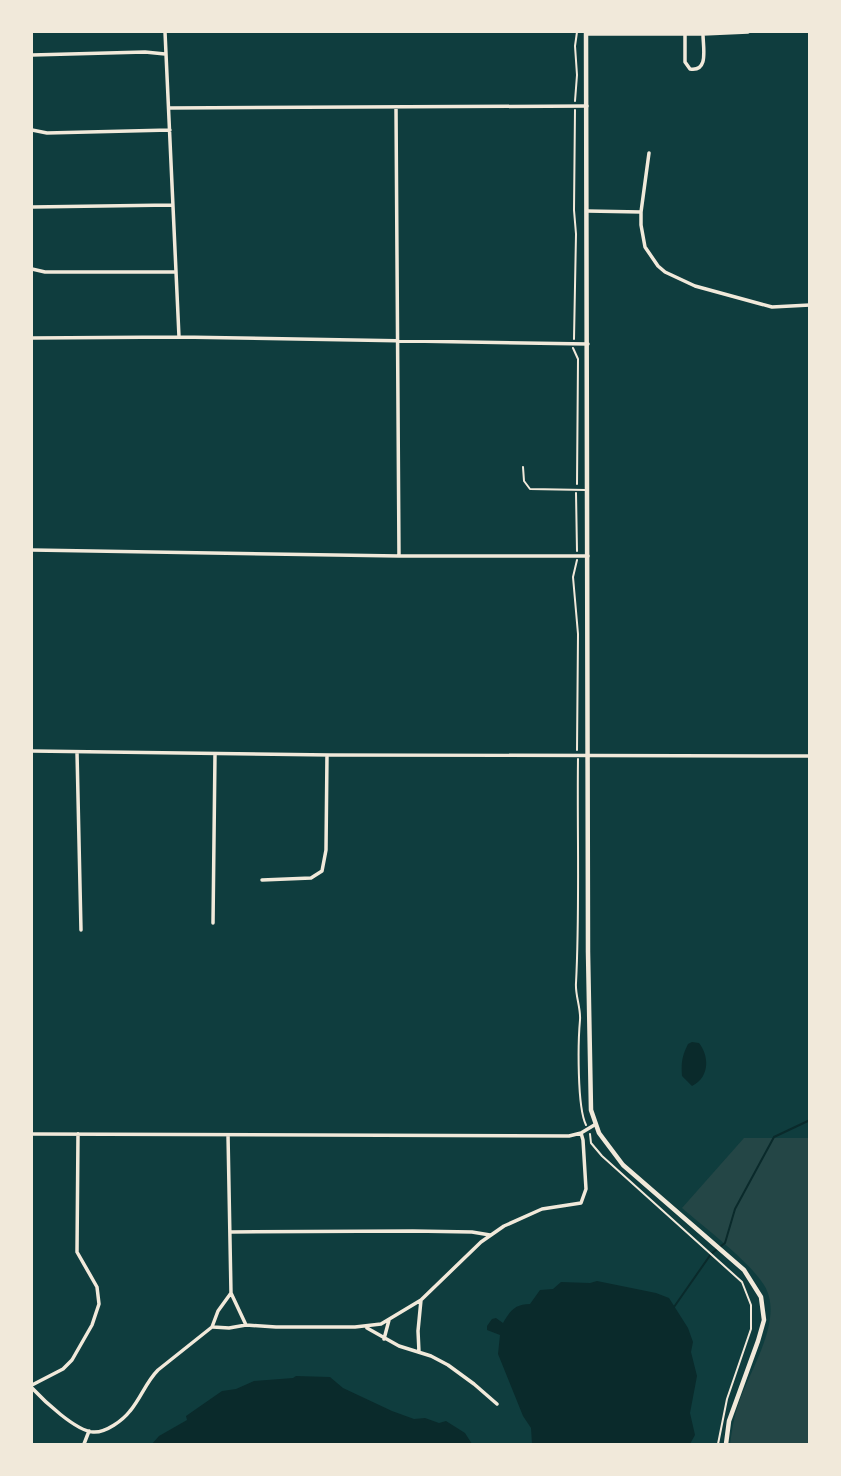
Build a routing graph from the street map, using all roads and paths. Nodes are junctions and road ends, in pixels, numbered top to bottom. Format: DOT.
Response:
graph roads {
  1 [pos="165,32"];
  2 [pos="577,32"];
  3 [pos="748,32"];
  4 [pos="586,33"];
  5 [pos="685,34"];
  6 [pos="704,34"];
  7 [pos="165,54"];
  8 [pos="32,55"];
  9 [pos="575,106"];
  10 [pos="587,106"];
  11 [pos="169,108"];
  12 [pos="396,108"];
  13 [pos="32,130"];
  14 [pos="170,130"];
  15 [pos="649,153"];
  16 [pos="172,205"];
  17 [pos="32,207"];
  18 [pos="587,211"];
  19 [pos="640,212"];
  20 [pos="32,269"];
  21 [pos="175,272"];
  22 [pos="810,305"];
  23 [pos="179,337"];
  24 [pos="32,338"];
  25 [pos="398,341"];
  26 [pos="573,344"];
  27 [pos="588,344"];
  28 [pos="523,467"];
  29 [pos="587,490"];
  30 [pos="576,491"];
  31 [pos="32,550"];
  32 [pos="399,556"];
  33 [pos="577,556"];
  34 [pos="588,556"];
  35 [pos="32,751"];
  36 [pos="77,752"];
  37 [pos="215,754"];
  38 [pos="327,755"];
  39 [pos="578,756"];
  40 [pos="588,756"];
  41 [pos="810,756"];
  42 [pos="262,880"];
  43 [pos="214,923"];
  44 [pos="80,930"];
  45 [pos="596,1124"];
  46 [pos="588,1130"];
  47 [pos="581,1133"];
  48 [pos="32,1134"];
  49 [pos="78,1134"];
  50 [pos="228,1135"];
  51 [pos="231,1232"];
  52 [pos="490,1236"];
  53 [pos="232,1293"];
  54 [pos="421,1300"];
  55 [pos="389,1320"];
  56 [pos="246,1325"];
  57 [pos="365,1326"];
  58 [pos="212,1327"];
  59 [pos="384,1339"];
  60 [pos="419,1352"];
  61 [pos="32,1387"];
  62 [pos="497,1404"];
  63 [pos="89,1431"];
  64 [pos="85,1444"];
  65 [pos="718,1444"];
  66 [pos="726,1444"];
  1 -- 7 [label="street"];
  2 -- 9 [label="path"];
  3 -- 6 [label="street"];
  4 -- 5 [label="street"];
  4 -- 10 [label="main road"];
  5 -- 6 [label="street"];
  5 -- 6 [label="street"];
  7 -- 8 [label="street"];
  7 -- 11 [label="street"];
  9 -- 10 [label="street"];
  9 -- 12 [label="street"];
  9 -- 26 [label="path"];
  10 -- 18 [label="main road"];
  11 -- 12 [label="street"];
  11 -- 14 [label="street"];
  12 -- 25 [label="street"];
  13 -- 14 [label="street"];
  14 -- 16 [label="street"];
  15 -- 19 [label="street"];
  16 -- 17 [label="street"];
  16 -- 21 [label="street"];
  18 -- 19 [label="street"];
  18 -- 27 [label="main road"];
  19 -- 22 [label="street"];
  20 -- 21 [label="street"];
  21 -- 23 [label="street"];
  23 -- 24 [label="street"];
  23 -- 25 [label="street"];
  25 -- 26 [label="street"];
  25 -- 32 [label="street"];
  26 -- 27 [label="street"];
  26 -- 30 [label="path"];
  27 -- 29 [label="main road"];
  28 -- 30 [label="lane"];
  29 -- 30 [label="lane"];
  29 -- 34 [label="main road"];
  30 -- 33 [label="path"];
  31 -- 32 [label="street"];
  32 -- 33 [label="street"];
  33 -- 34 [label="street"];
  33 -- 39 [label="path"];
  34 -- 40 [label="main road"];
  35 -- 36 [label="street"];
  36 -- 37 [label="street"];
  36 -- 44 [label="street"];
  37 -- 38 [label="street"];
  37 -- 43 [label="street"];
  38 -- 39 [label="street"];
  38 -- 42 [label="street"];
  39 -- 40 [label="street"];
  39 -- 46 [label="path"];
  40 -- 41 [label="street"];
  40 -- 45 [label="main road"];
  45 -- 46 [label="street"];
  45 -- 66 [label="main road"];
  46 -- 47 [label="street"];
  46 -- 65 [label="path"];
  47 -- 50 [label="street"];
  47 -- 52 [label="street"];
  48 -- 49 [label="street"];
  49 -- 50 [label="street"];
  49 -- 61 [label="street"];
  50 -- 51 [label="street"];
  51 -- 52 [label="street"];
  51 -- 53 [label="street"];
  52 -- 54 [label="street"];
  53 -- 56 [label="street"];
  53 -- 58 [label="street"];
  54 -- 55 [label="street"];
  54 -- 60 [label="street"];
  55 -- 57 [label="street"];
  55 -- 59 [label="street"];
  56 -- 57 [label="street"];
  56 -- 58 [label="street"];
  57 -- 59 [label="street"];
  58 -- 63 [label="street"];
  59 -- 60 [label="street"];
  60 -- 62 [label="street"];
  61 -- 63 [label="street"];
  63 -- 64 [label="street"];
}
